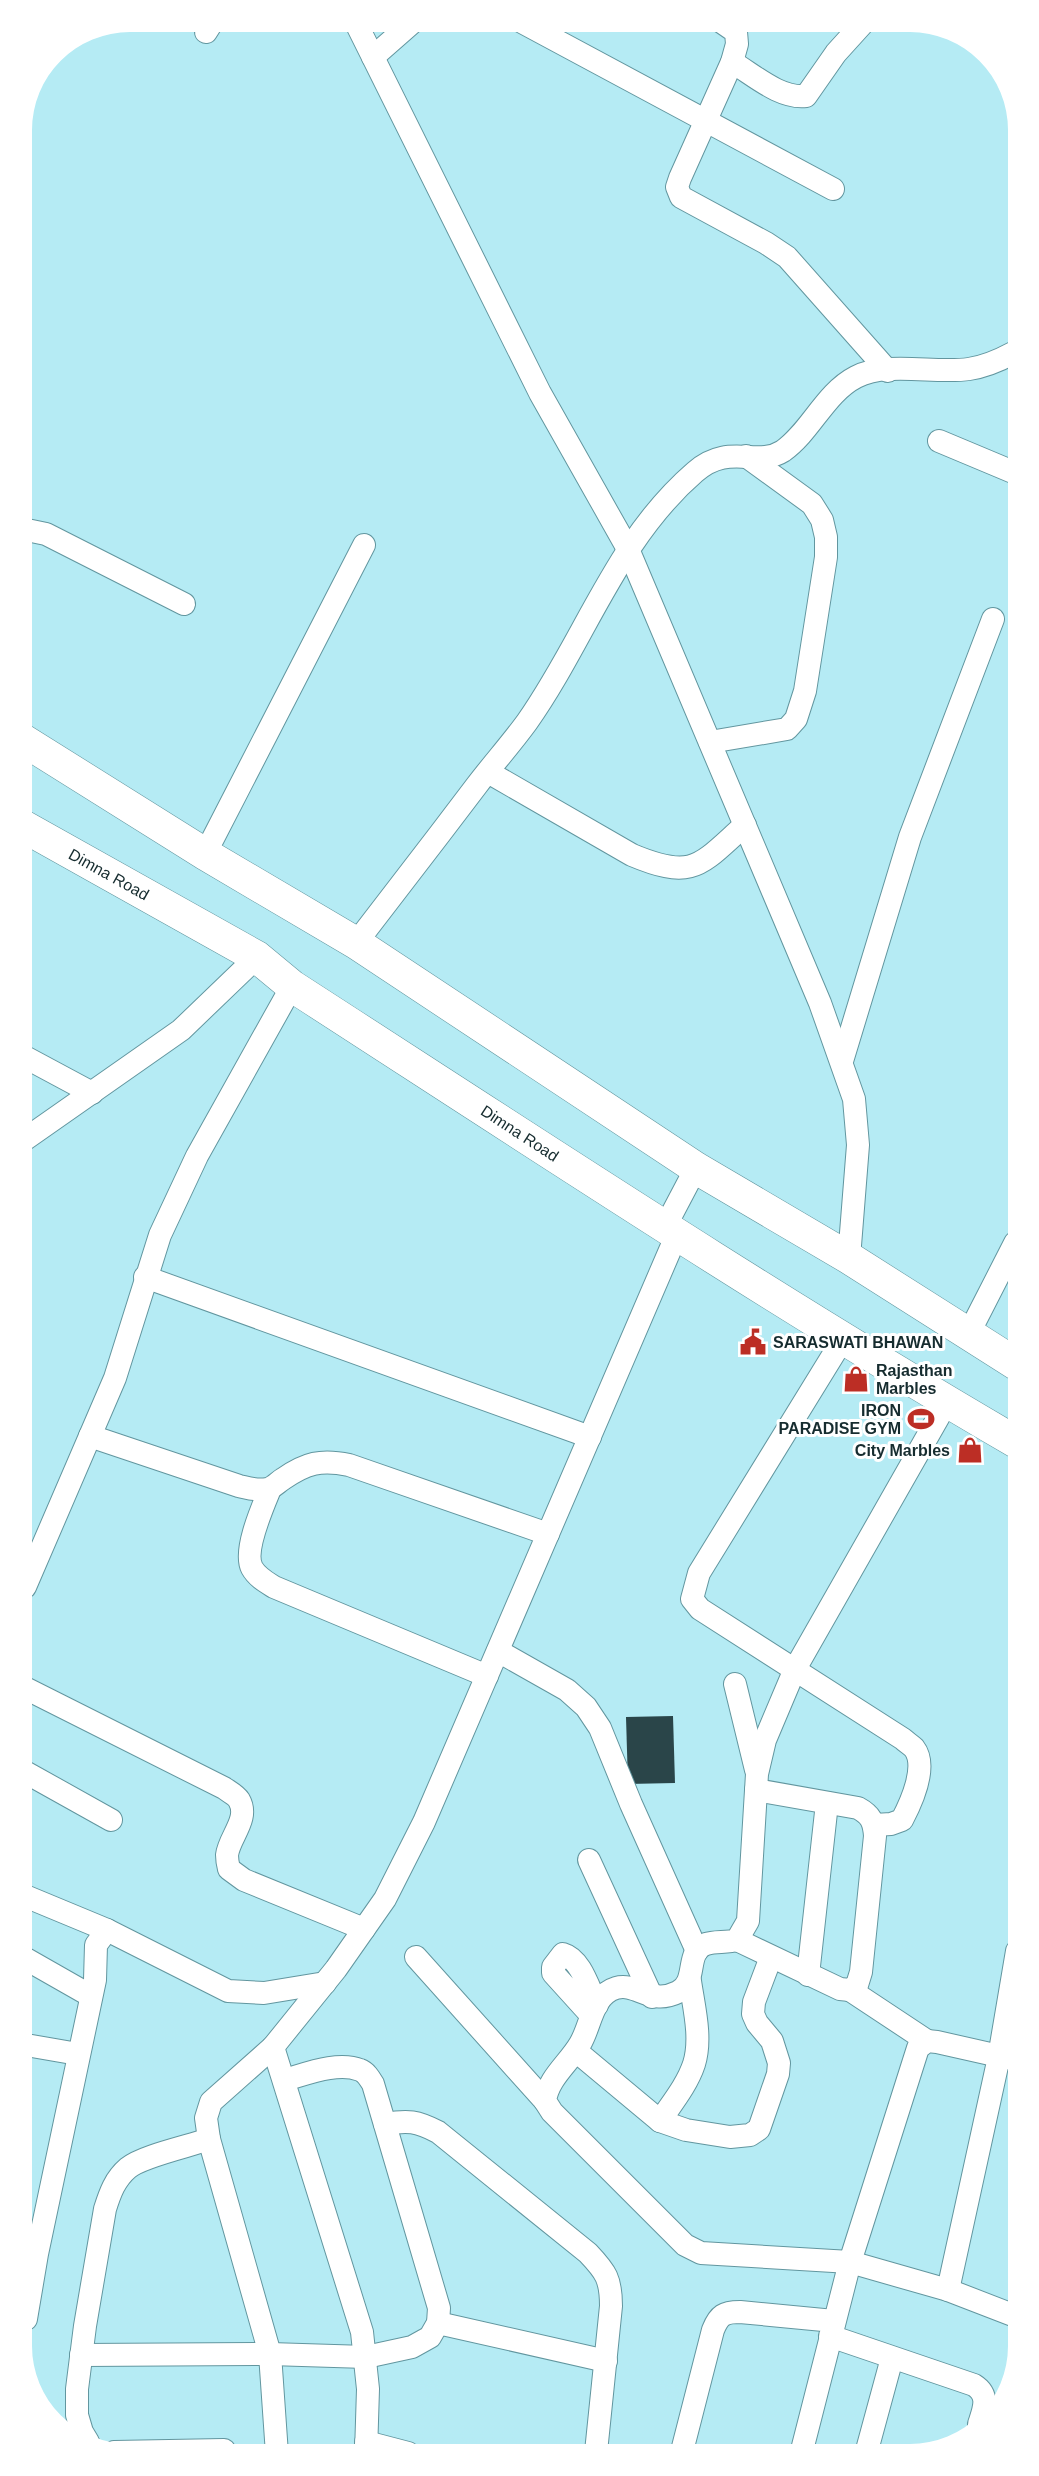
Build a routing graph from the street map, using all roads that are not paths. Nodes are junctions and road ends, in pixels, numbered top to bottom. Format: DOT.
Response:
graph roads {
  1 [pos="360,32"];
  2 [pos="401,32"];
  3 [pos="541,32"];
  4 [pos="736,32"];
  5 [pos="855,32"];
  6 [pos="373,57"];
  7 [pos="732,62"];
  8 [pos="707,120"];
  9 [pos="833,189"];
  10 [pos="1007,355"];
  11 [pos="888,371"];
  12 [pos="939,441"];
  13 [pos="746,456"];
  14 [pos="1007,469"];
  15 [pos="32,531"];
  16 [pos="364,545"];
  17 [pos="628,549"];
  18 [pos="184,604"];
  19 [pos="993,619"];
  20 [pos="710,742"];
  21 [pos="32,746"];
  22 [pos="488,772"];
  23 [pos="745,825"];
  24 [pos="32,831"];
  25 [pos="205,855"];
  26 [pos="356,943"];
  27 [pos="257,957"];
  28 [pos="292,986"];
  29 [pos="32,1061"];
  30 [pos="842,1061"];
  31 [pos="92,1093"];
  32 [pos="32,1134"];
  33 [pos="696,1168"];
  34 [pos="671,1231"];
  35 [pos="849,1258"];
  36 [pos="1007,1259"];
  37 [pos="145,1277"];
  38 [pos="969,1333"];
  39 [pos="843,1339"];
  40 [pos="1007,1358"];
  41 [pos="947,1402"];
  42 [pos="90,1436"];
  43 [pos="590,1437"];
  44 [pos="1007,1437"];
  45 [pos="270,1489"];
  46 [pos="548,1534"];
  47 [pos="32,1571"];
  48 [pos="498,1651"];
  49 [pos="795,1669"];
  50 [pos="487,1676"];
  51 [pos="735,1684"];
  52 [pos="32,1692"];
  53 [pos="32,1776"];
  54 [pos="756,1782"];
  55 [pos="827,1803"];
  56 [pos="111,1820"];
  57 [pos="875,1825"];
  58 [pos="589,1860"];
  59 [pos="32,1899"];
  60 [pos="364,1929"];
  61 [pos="107,1930"];
  62 [pos="737,1940"];
  63 [pos="697,1951"];
  64 [pos="416,1957"];
  65 [pos="771,1957"];
  66 [pos="32,1962"];
  67 [pos="808,1975"];
  68 [pos="690,1981"];
  69 [pos="325,1983"];
  70 [pos="850,1990"];
  71 [pos="91,1996"];
  72 [pos="652,1997"];
  73 [pos="927,2041"];
  74 [pos="32,2046"];
  75 [pos="273,2047"];
  76 [pos="576,2051"];
  77 [pos="78,2054"];
  78 [pos="1007,2058"];
  79 [pos="1007,2062"];
  80 [pos="284,2080"];
  81 [pos="545,2101"];
  82 [pos="660,2121"];
  83 [pos="385,2124"];
  84 [pos="209,2139"];
  85 [pos="850,2262"];
  86 [pos="32,2286"];
  87 [pos="948,2290"];
  88 [pos="1007,2313"];
  89 [pos="438,2323"];
  90 [pos="832,2328"];
  91 [pos="270,2354"];
  92 [pos="81,2355"];
  93 [pos="366,2357"];
  94 [pos="892,2358"];
  95 [pos="606,2361"];
  96 [pos="982,2412"];
  97 [pos="81,2431"];
  98 [pos="276,2444"];
  99 [pos="366,2444"];
  100 [pos="597,2444"];
  101 [pos="684,2444"];
  102 [pos="804,2444"];
  103 [pos="869,2444"];
  1 -- 6 [label="street"];
  2 -- 6 [label="street"];
  3 -- 8 [label="street"];
  4 -- 7 [label="street"];
  5 -- 7 [label="street"];
  6 -- 17 [label="street"];
  7 -- 8 [label="street"];
  8 -- 9 [label="street"];
  8 -- 11 [label="street"];
  10 -- 11 [label="street"];
  11 -- 13 [label="street"];
  12 -- 14 [label="street"];
  13 -- 17 [label="street"];
  13 -- 20 [label="street"];
  15 -- 18 [label="street"];
  16 -- 25 [label="street"];
  17 -- 20 [label="street"];
  17 -- 22 [label="street"];
  19 -- 30 [label="street"];
  20 -- 23 [label="street"];
  21 -- 25 [label="street"];
  22 -- 23 [label="street"];
  22 -- 26 [label="street"];
  23 -- 30 [label="street"];
  24 -- 27 [label="street, Dimna Road"];
  25 -- 26 [label="street"];
  26 -- 33 [label="street"];
  27 -- 28 [label="street, Dimna Road"];
  27 -- 31 [label="street"];
  28 -- 34 [label="street, Dimna Road"];
  28 -- 37 [label="street"];
  29 -- 31 [label="street"];
  30 -- 35 [label="street"];
  31 -- 32 [label="street"];
  33 -- 34 [label="street"];
  33 -- 35 [label="street"];
  34 -- 39 [label="street, Dimna Road"];
  34 -- 43 [label="street"];
  35 -- 38 [label="street"];
  36 -- 38 [label="street"];
  37 -- 42 [label="street"];
  37 -- 43 [label="street"];
  38 -- 40 [label="street"];
  39 -- 41 [label="street, Dimna Road"];
  39 -- 49 [label="street"];
  41 -- 44 [label="street, Dimna Road"];
  41 -- 49 [label="street"];
  42 -- 45 [label="street"];
  42 -- 47 [label="street"];
  43 -- 46 [label="street"];
  45 -- 46 [label="street"];
  45 -- 50 [label="street"];
  46 -- 48 [label="street"];
  48 -- 50 [label="street"];
  48 -- 63 [label="street"];
  49 -- 54 [label="street"];
  49 -- 57 [label="street"];
  50 -- 60 [label="street"];
  51 -- 54 [label="street"];
  52 -- 60 [label="street"];
  53 -- 56 [label="street"];
  54 -- 55 [label="street"];
  54 -- 62 [label="street"];
  55 -- 57 [label="street"];
  55 -- 67 [label="street"];
  57 -- 70 [label="street"];
  58 -- 72 [label="street"];
  59 -- 61 [label="street"];
  60 -- 69 [label="street"];
  61 -- 69 [label="street"];
  61 -- 71 [label="street"];
  62 -- 63 [label="street"];
  62 -- 65 [label="street"];
  63 -- 68 [label="street"];
  64 -- 81 [label="street"];
  65 -- 67 [label="street"];
  65 -- 82 [label="street"];
  66 -- 71 [label="street"];
  67 -- 70 [label="street"];
  68 -- 72 [label="street"];
  68 -- 82 [label="street"];
  69 -- 75 [label="street"];
  70 -- 73 [label="street"];
  71 -- 77 [label="street"];
  72 -- 76 [label="street"];
  73 -- 78 [label="street"];
  73 -- 85 [label="street"];
  74 -- 77 [label="street"];
  75 -- 80 [label="street"];
  75 -- 84 [label="street"];
  76 -- 81 [label="street"];
  76 -- 82 [label="street"];
  77 -- 86 [label="street"];
  79 -- 87 [label="street"];
  80 -- 83 [label="street"];
  80 -- 93 [label="street"];
  81 -- 85 [label="street"];
  83 -- 89 [label="street"];
  83 -- 95 [label="street"];
  84 -- 91 [label="street"];
  84 -- 92 [label="street"];
  85 -- 87 [label="street"];
  85 -- 90 [label="street"];
  87 -- 88 [label="street"];
  89 -- 93 [label="street"];
  89 -- 95 [label="street"];
  90 -- 94 [label="street"];
  90 -- 101 [label="street"];
  90 -- 102 [label="street"];
  91 -- 92 [label="street"];
  91 -- 93 [label="street"];
  91 -- 98 [label="street"];
  92 -- 97 [label="street"];
  93 -- 99 [label="street"];
  94 -- 96 [label="street"];
  94 -- 103 [label="street"];
  95 -- 100 [label="street"];
}
